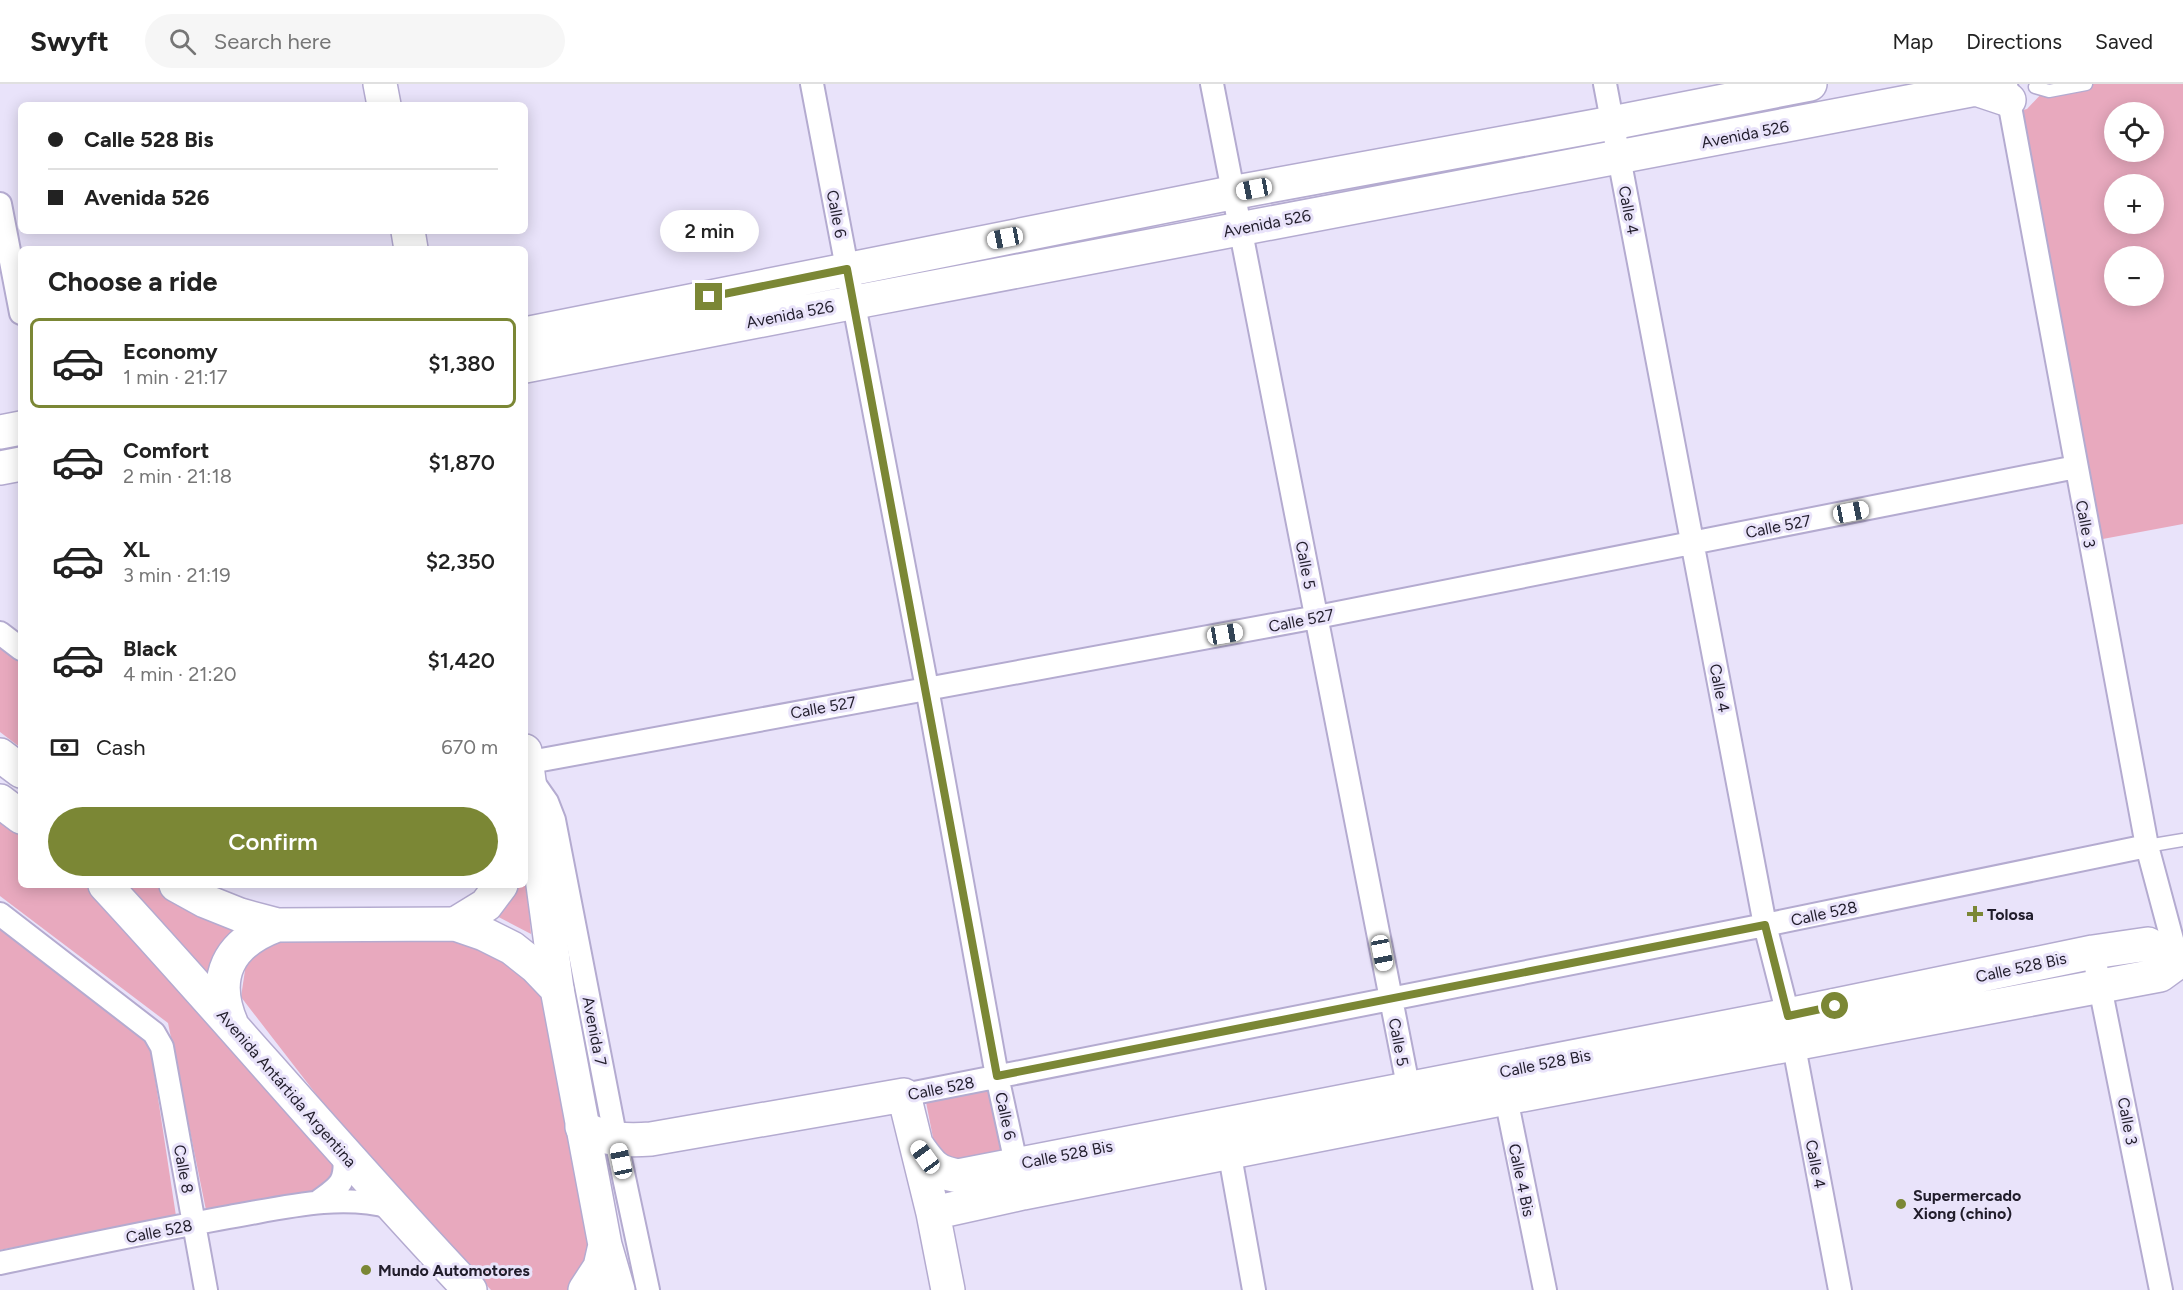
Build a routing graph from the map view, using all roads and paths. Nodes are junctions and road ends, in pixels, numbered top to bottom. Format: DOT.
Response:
graph roads {
  1 [pos="380,84"];
  2 [pos="403,84"];
  3 [pos="812,84"];
  4 [pos="1212,84"];
  5 [pos="1605,84"];
  6 [pos="1810,84"];
  7 [pos="2086,84"];
  8 [pos="2021,89"];
  9 [pos="383,102"];
  10 [pos="406,102"];
  11 [pos="1612,123"];
  12 [pos="1619,158"];
  13 [pos="1232,193"];
  14 [pos="0,204"];
  15 [pos="1239,228"];
  16 [pos="847,269"];
  17 [pos="18,297"];
  18 [pos="852,302"];
  19 [pos="528,333"];
  20 [pos="528,365"];
  21 [pos="18,429"];
  22 [pos="0,432"];
  23 [pos="18,465"];
  24 [pos="2076,467"];
  25 [pos="0,468"];
  26 [pos="1693,543"];
  27 [pos="1317,617"];
  28 [pos="0,633"];
  29 [pos="18,647"];
  30 [pos="927,688"];
  31 [pos="0,755"];
  32 [pos="528,763"];
  33 [pos="528,765"];
  34 [pos="18,769"];
  35 [pos="528,771"];
  36 [pos="0,801"];
  37 [pos="18,815"];
  38 [pos="2183,840"];
  39 [pos="2147,846"];
  40 [pos="108,888"];
  41 [pos="181,888"];
  42 [pos="499,888"];
  43 [pos="0,915"];
  44 [pos="455,924"];
  45 [pos="277,925"];
  46 [pos="1765,925"];
  47 [pos="2093,952"];
  48 [pos="2180,961"];
  49 [pos="2101,986"];
  50 [pos="557,989"];
  51 [pos="1391,998"];
  52 [pos="233,1027"];
  53 [pos="1791,1029"];
  54 [pos="997,1076"];
  55 [pos="1497,1086"];
  56 [pos="904,1095"];
  57 [pos="1411,1103"];
  58 [pos="582,1127"];
  59 [pos="1227,1138"];
  60 [pos="616,1140"];
  61 [pos="918,1147"];
  62 [pos="344,1153"];
  63 [pos="1019,1178"];
  64 [pos="319,1202"];
  65 [pos="392,1207"];
  66 [pos="933,1213"];
  67 [pos="193,1224"];
  68 [pos="605,1245"];
  69 [pos="0,1263"];
  70 [pos="206,1290"];
  71 [pos="470,1290"];
  72 [pos="585,1290"];
  73 [pos="618,1290"];
  74 [pos="648,1290"];
  75 [pos="948,1290"];
  76 [pos="1254,1290"];
  77 [pos="1545,1290"];
  78 [pos="1840,1290"];
  79 [pos="2161,1290"];
  1 -- 9 [label="main road"];
  2 -- 10 [label="main road"];
  3 -- 16 [label="street, Calle 6"];
  4 -- 13 [label="street, Calle 5"];
  5 -- 11 [label="street, Calle 4"];
  6 -- 11 [label="main road, Avenida 526"];
  7 -- 8 [label="lane"];
  8 -- 12 [label="main road, Avenida 526"];
  8 -- 24 [label="street, Calle 3"];
  11 -- 12 [label="street, Calle 4"];
  11 -- 13 [label="main road, Avenida 526"];
  12 -- 15 [label="main road, Avenida 526"];
  12 -- 26 [label="street, Calle 4"];
  13 -- 15 [label="street, Calle 5"];
  13 -- 16 [label="main road, Avenida 526"];
  14 -- 17 [label="street"];
  15 -- 18 [label="main road, Avenida 526"];
  15 -- 27 [label="street, Calle 5"];
  16 -- 18 [label="street, Calle 6"];
  16 -- 19 [label="main road, Avenida 526"];
  18 -- 20 [label="main road, Avenida 526"];
  18 -- 30 [label="street, Calle 6"];
  21 -- 22 [label="main road"];
  23 -- 25 [label="main road"];
  24 -- 26 [label="street, Calle 527"];
  24 -- 39 [label="street, Calle 3"];
  26 -- 27 [label="street, Calle 527"];
  26 -- 46 [label="street, Calle 4"];
  27 -- 30 [label="street, Calle 527"];
  27 -- 51 [label="street, Calle 5"];
  28 -- 29 [label="street"];
  30 -- 32 [label="street, Calle 527"];
  30 -- 54 [label="street, Calle 6"];
  31 -- 34 [label="main road"];
  33 -- 60 [label="street, Avenida 7"];
  35 -- 50 [label="main road, Avenida 7"];
  36 -- 37 [label="main road"];
  38 -- 39 [label="lane"];
  39 -- 46 [label="street, Calle 528"];
  39 -- 48 [label="street, Calle 3"];
  40 -- 52 [label="main road, Avenida Antártida Argentina"];
  41 -- 45 [label="main road"];
  42 -- 44 [label="main road"];
  43 -- 67 [label="street, Calle 8"];
  44 -- 45 [label="main road"];
  44 -- 50 [label="main road"];
  45 -- 52 [label="main road"];
  46 -- 51 [label="street, Calle 528"];
  46 -- 53 [label="street, Calle 4"];
  47 -- 48 [label="main road, Calle 528 Bis"];
  47 -- 49 [label="street, Calle 3"];
  47 -- 53 [label="main road, Calle 528 Bis"];
  48 -- 49 [label="main road, Calle 528 Bis"];
  49 -- 53 [label="main road, Calle 528 Bis"];
  49 -- 79 [label="street, Calle 3"];
  50 -- 58 [label="main road, Avenida 7"];
  51 -- 54 [label="street, Calle 528"];
  51 -- 57 [label="street, Calle 5"];
  52 -- 62 [label="main road, Avenida Antártida Argentina"];
  53 -- 55 [label="main road, Calle 528 Bis"];
  53 -- 78 [label="street, Calle 4"];
  54 -- 56 [label="street, Calle 528"];
  54 -- 63 [label="street, Calle 6"];
  55 -- 57 [label="main road, Calle 528 Bis"];
  55 -- 77 [label="street, Calle 4 Bis"];
  56 -- 60 [label="main road, Calle 528"];
  56 -- 61 [label="main road"];
  57 -- 59 [label="main road, Calle 528 Bis"];
  58 -- 60 [label="main road, Calle 528"];
  58 -- 68 [label="main road, Avenida 7"];
  59 -- 63 [label="main road, Calle 528 Bis"];
  59 -- 76 [label="street"];
  60 -- 74 [label="street, Avenida 7"];
  61 -- 63 [label="main road, Calle 528 Bis"];
  61 -- 66 [label="main road"];
  62 -- 64 [label="street"];
  62 -- 65 [label="main road, Avenida Antártida Argentina"];
  63 -- 66 [label="main road, Calle 528 Bis"];
  64 -- 65 [label="street, Calle 528"];
  64 -- 67 [label="street, Calle 528"];
  65 -- 71 [label="main road, Avenida Antártida Argentina"];
  66 -- 75 [label="main road"];
  67 -- 69 [label="street, Calle 528"];
  67 -- 70 [label="street, Calle 8"];
  68 -- 72 [label="main road"];
  68 -- 73 [label="main road, Avenida 7"];
}
